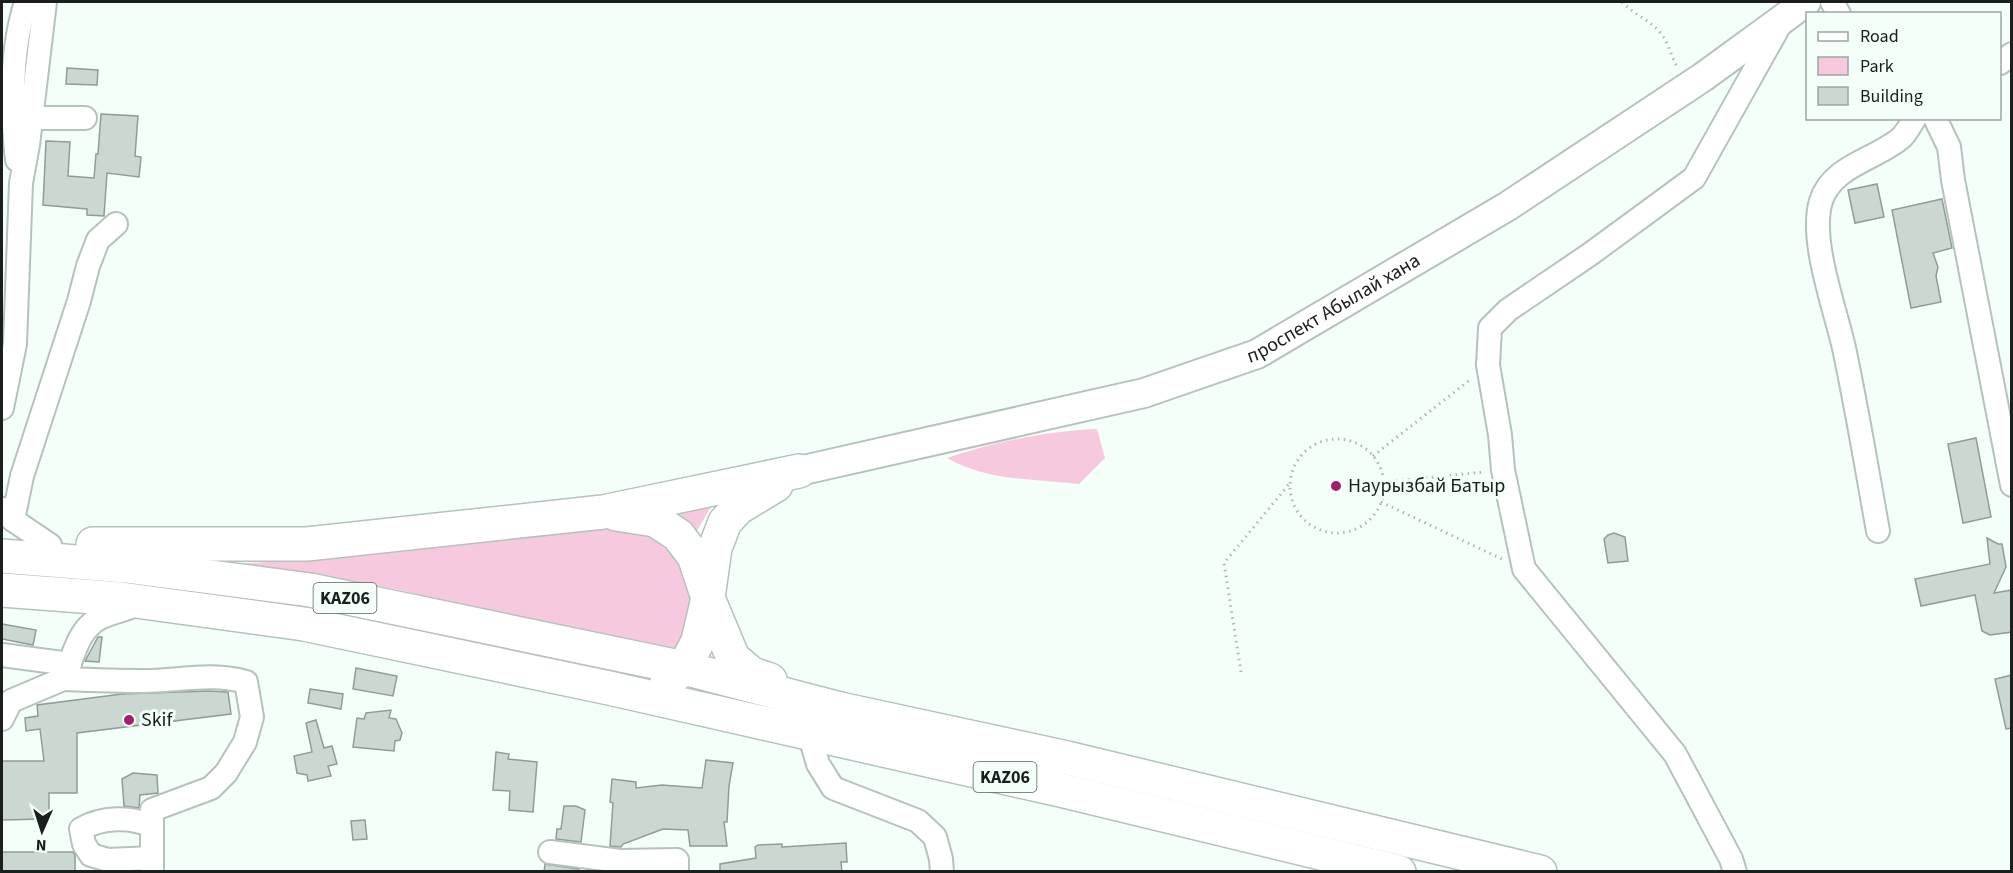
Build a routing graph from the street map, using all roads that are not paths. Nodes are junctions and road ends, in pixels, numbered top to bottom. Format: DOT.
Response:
graph roads {
  1 [pos="26,2"];
  2 [pos="45,2"];
  3 [pos="1795,9"];
  4 [pos="32,118"];
  5 [pos="85,118"];
  6 [pos="1914,120"];
  7 [pos="1936,120"];
  8 [pos="21,183"];
  9 [pos="116,224"];
  10 [pos="2,408"];
  11 [pos="799,471"];
  12 [pos="2012,485"];
  13 [pos="603,512"];
  14 [pos="5,525"];
  15 [pos="1878,531"];
  16 [pos="2,556"];
  17 [pos="2,590"];
  18 [pos="708,598"];
  19 [pos="141,602"];
  20 [pos="2,655"];
  21 [pos="684,668"];
  22 [pos="66,671"];
  23 [pos="609,688"];
  24 [pos="840,709"];
  25 [pos="2,719"];
  26 [pos="809,733"];
  27 [pos="152,818"];
  28 [pos="550,852"];
  29 [pos="152,865"];
  30 [pos="677,872"];
  31 [pos="942,872"];
  32 [pos="1399,872"];
  33 [pos="1540,872"];
  34 [pos="1735,872"];
  1 -- 8 [label="street"];
  2 -- 4 [label="street"];
  3 -- 11 [label="main road, проспект Абылай хана"];
  3 -- 34 [label="street"];
  4 -- 5 [label="street"];
  4 -- 8 [label="street"];
  6 -- 15 [label="street"];
  7 -- 12 [label="street"];
  8 -- 10 [label="street"];
  9 -- 14 [label="street"];
  11 -- 13 [label="highway"];
  11 -- 18 [label="highway"];
  13 -- 14 [label="highway"];
  13 -- 18 [label="highway"];
  16 -- 21 [label="highway, KАZ06"];
  17 -- 19 [label="highway, KАZ06"];
  18 -- 21 [label="highway"];
  18 -- 24 [label="highway"];
  19 -- 22 [label="street"];
  19 -- 23 [label="highway, KАZ06"];
  20 -- 22 [label="street"];
  21 -- 23 [label="highway"];
  21 -- 24 [label="highway, KАZ06"];
  22 -- 25 [label="street"];
  22 -- 27 [label="street"];
  23 -- 26 [label="highway, KАZ06"];
  24 -- 33 [label="highway, KАZ06"];
  26 -- 31 [label="street"];
  26 -- 32 [label="highway, KАZ06"];
  27 -- 29 [label="street"];
  27 -- 29 [label="street"];
  28 -- 30 [label="street"];
}
